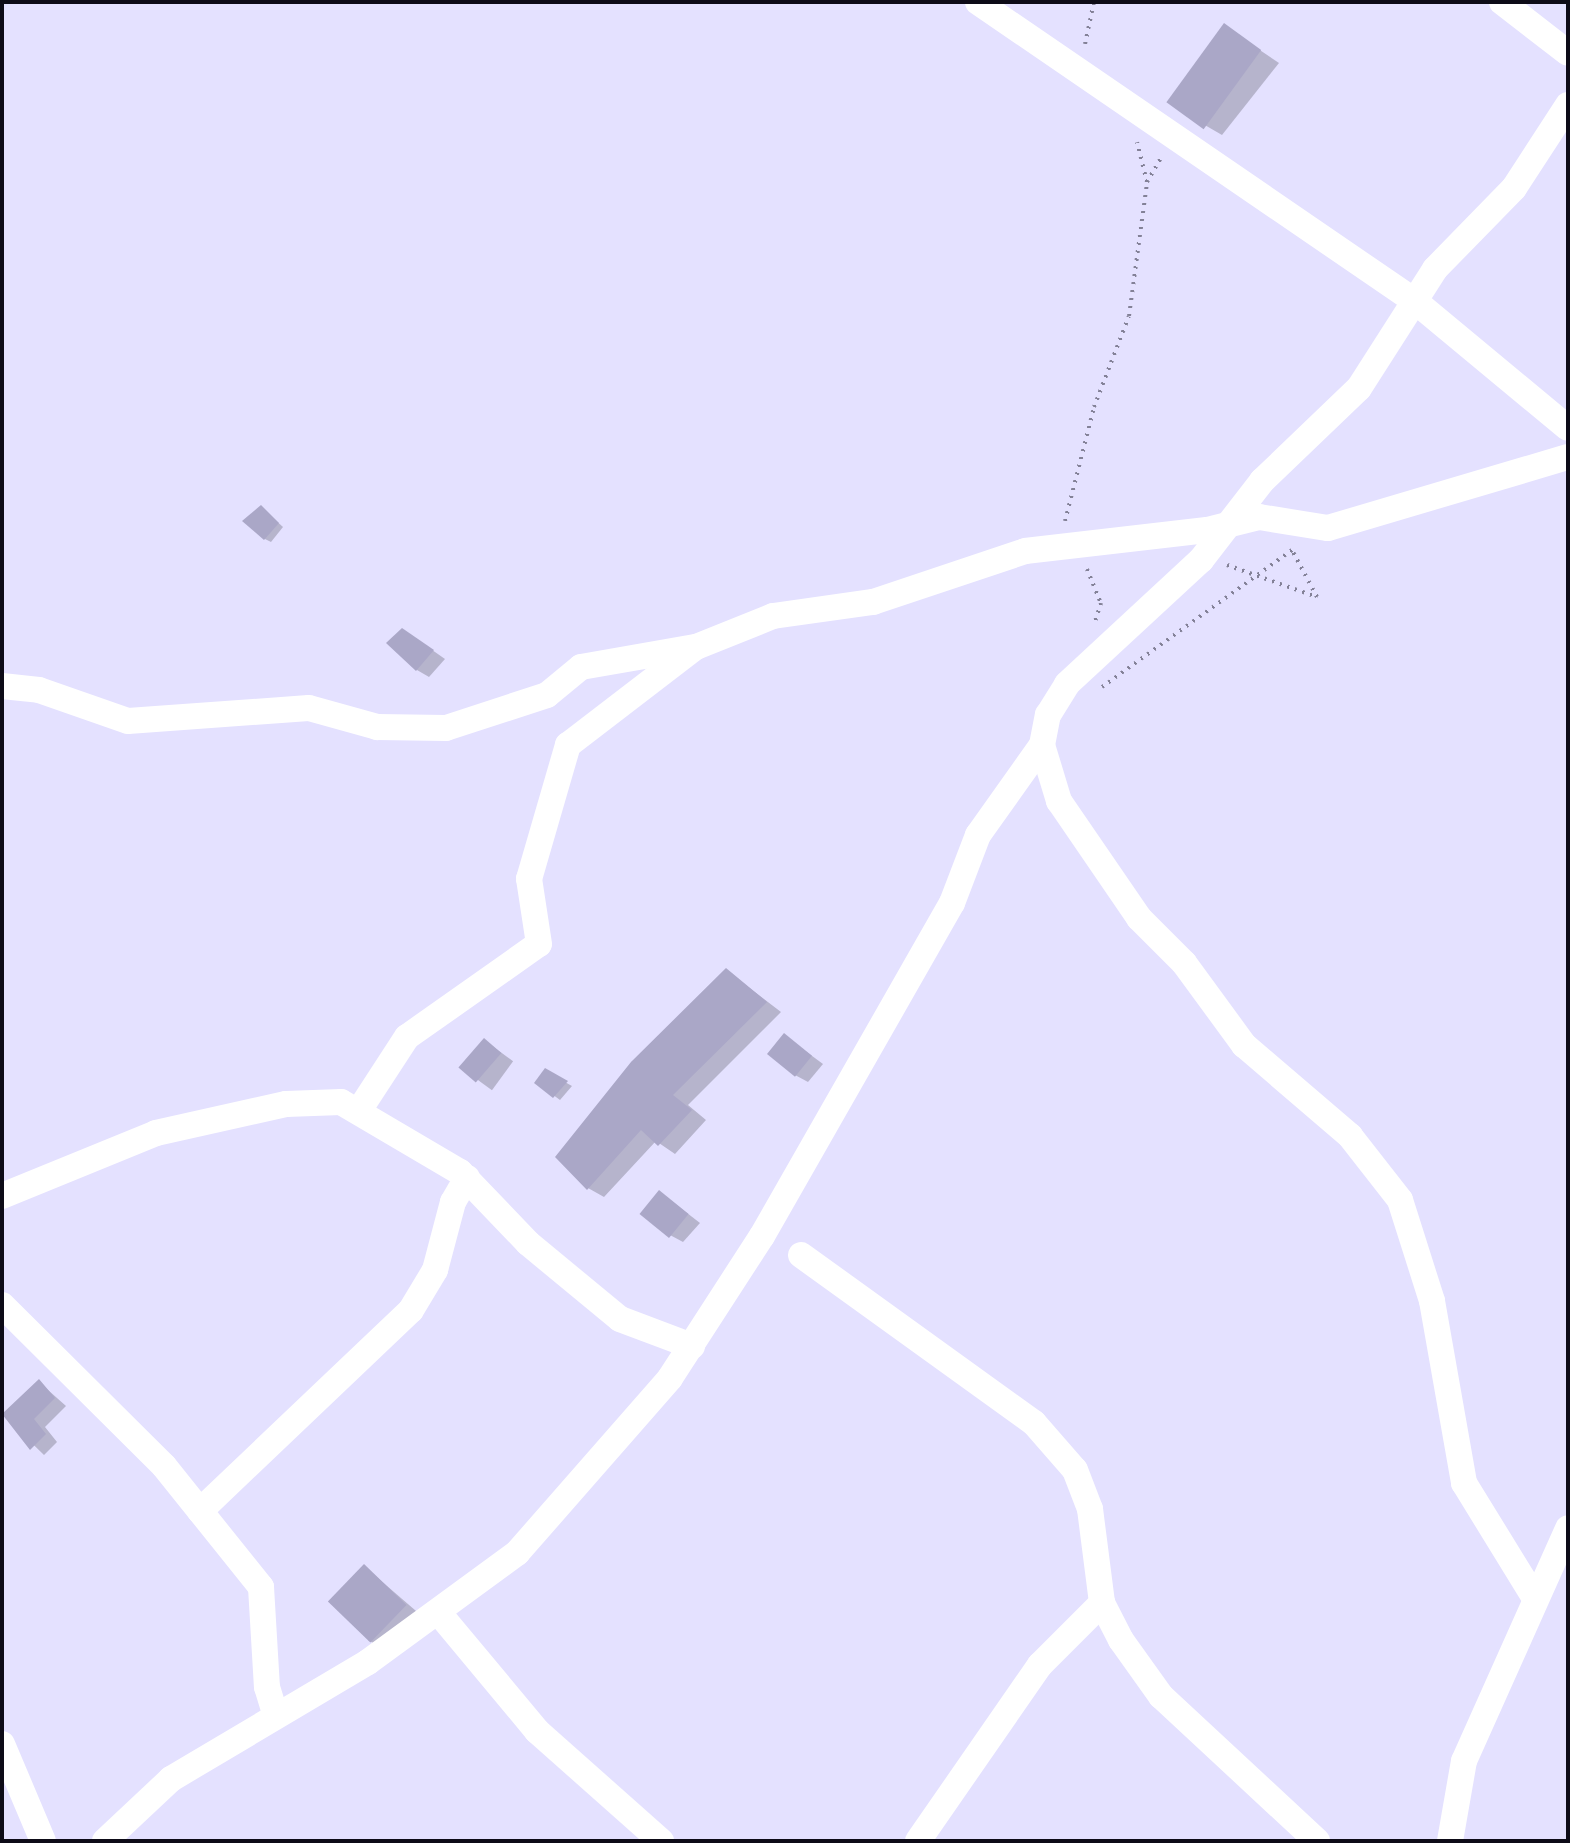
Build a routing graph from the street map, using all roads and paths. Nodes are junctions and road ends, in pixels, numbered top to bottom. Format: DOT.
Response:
graph roads {
  1 [pos="978,2"];
  2 [pos="1094,2"];
  3 [pos="1502,2"];
  4 [pos="1568,53"];
  5 [pos="1081,70"];
  6 [pos="1125,100"];
  7 [pos="1568,105"];
  8 [pos="1416,302"];
  9 [pos="1568,428"];
  10 [pos="1568,457"];
  11 [pos="1276,520"];
  12 [pos="1223,524"];
  13 [pos="1328,528"];
  14 [pos="1058,546"];
  15 [pos="1292,550"];
  16 [pos="1201,560"];
  17 [pos="1260,571"];
  18 [pos="1092,631"];
  19 [pos="1172,631"];
  20 [pos="696,647"];
  21 [pos="2,686"];
  22 [pos="1042,745"];
  23 [pos="360,1109"];
  24 [pos="467,1178"];
  25 [pos="2,1196"];
  26 [pos="801,1255"];
  27 [pos="2,1305"];
  28 [pos="692,1346"];
  29 [pos="200,1511"];
  30 [pos="1568,1528"];
  31 [pos="1534,1597"];
  32 [pos="1102,1603"];
  33 [pos="438,1612"];
  34 [pos="276,1716"];
  35 [pos="2,1744"];
  36 [pos="43,1841"];
  37 [pos="105,1841"];
  38 [pos="661,1841"];
  39 [pos="918,1841"];
  40 [pos="1317,1841"];
  41 [pos="1450,1841"];
  1 -- 5 [label="street"];
  2 -- 5 [label="path"];
  3 -- 4 [label="street"];
  5 -- 6 [label="street"];
  6 -- 8 [label="street"];
  6 -- 14 [label="path"];
  7 -- 8 [label="street"];
  8 -- 9 [label="street"];
  8 -- 12 [label="street"];
  10 -- 13 [label="street"];
  11 -- 12 [label="street"];
  11 -- 13 [label="street"];
  11 -- 15 [label="path"];
  12 -- 14 [label="street"];
  12 -- 16 [label="street"];
  13 -- 15 [label="path"];
  14 -- 18 [label="path"];
  14 -- 20 [label="street"];
  15 -- 17 [label="path"];
  15 -- 17 [label="path"];
  16 -- 17 [label="path"];
  16 -- 22 [label="street"];
  17 -- 19 [label="path"];
  20 -- 21 [label="street"];
  20 -- 23 [label="street"];
  22 -- 28 [label="street"];
  22 -- 31 [label="street"];
  23 -- 24 [label="street"];
  23 -- 25 [label="street"];
  24 -- 28 [label="street"];
  24 -- 29 [label="street"];
  26 -- 32 [label="street"];
  27 -- 29 [label="street"];
  28 -- 33 [label="street"];
  29 -- 34 [label="street"];
  30 -- 31 [label="street"];
  31 -- 41 [label="street"];
  32 -- 39 [label="street"];
  32 -- 40 [label="street"];
  33 -- 34 [label="street"];
  33 -- 38 [label="street"];
  34 -- 37 [label="street"];
  35 -- 36 [label="street"];
}
